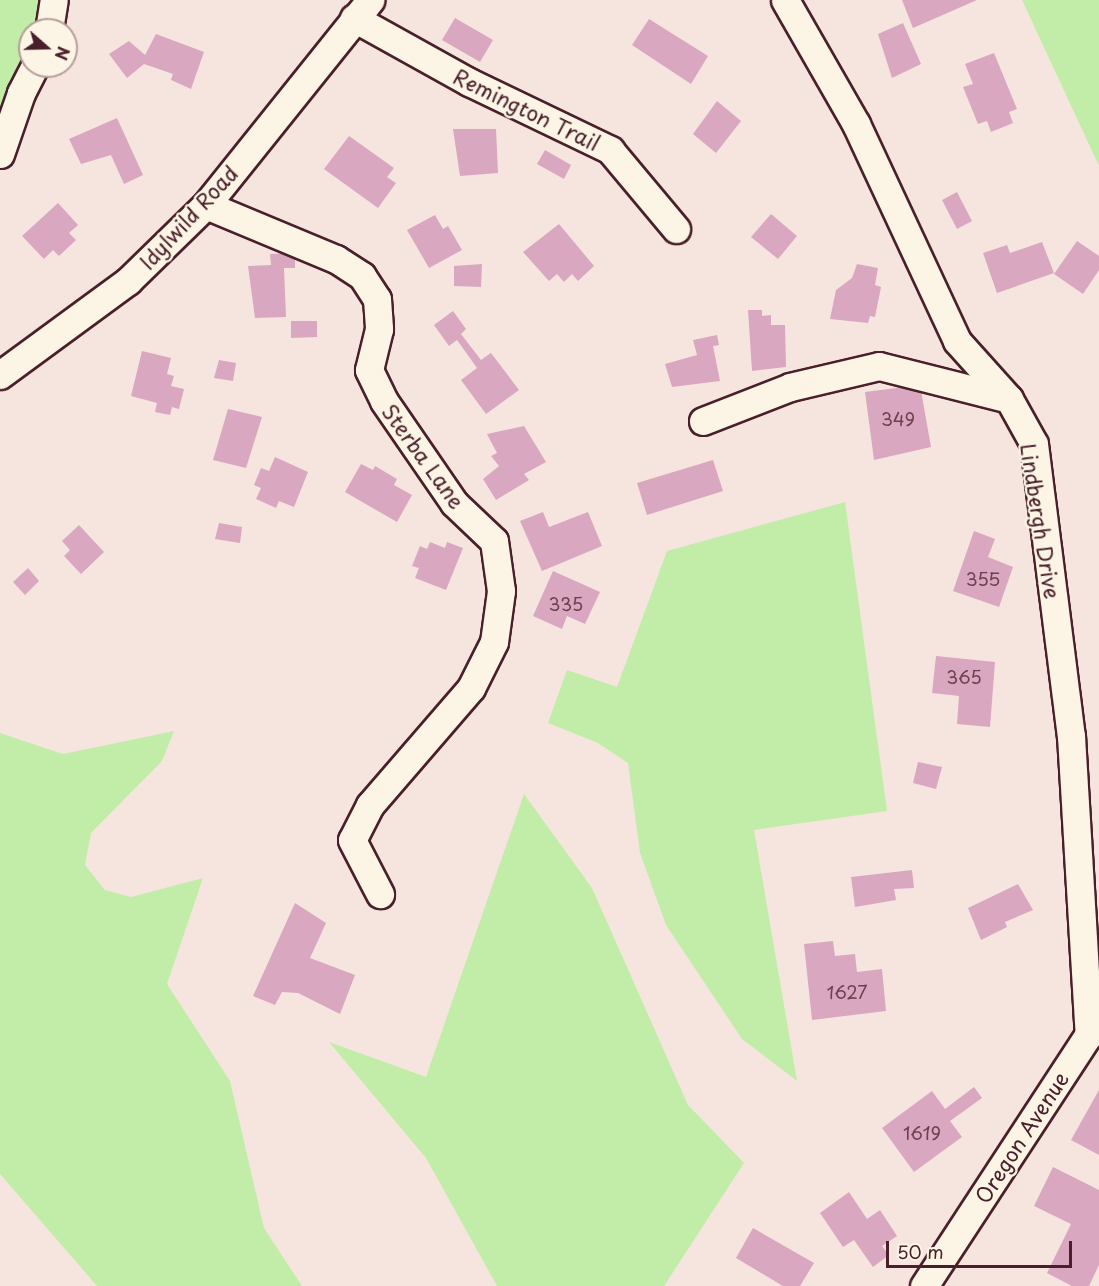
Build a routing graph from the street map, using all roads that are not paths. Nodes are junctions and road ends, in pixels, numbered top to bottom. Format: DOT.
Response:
graph roads {
  1 [pos="54,0"];
  2 [pos="785,0"];
  3 [pos="362,9"];
  4 [pos="52,18"];
  5 [pos="29,78"];
  6 [pos="0,154"];
  7 [pos="206,205"];
  8 [pos="676,229"];
  9 [pos="12,352"];
  10 [pos="0,375"];
  11 [pos="1009,399"];
  12 [pos="703,421"];
  13 [pos="380,894"];
  14 [pos="1094,1027"];
  15 [pos="924,1286"];
  1 -- 4 [label="street"];
  2 -- 11 [label="street, Lindbergh Drive"];
  3 -- 7 [label="street, Idylwild Road"];
  3 -- 8 [label="street, Remington Trail"];
  5 -- 6 [label="street"];
  7 -- 9 [label="street, Idylwild Road"];
  7 -- 13 [label="street, Sterba Lane"];
  9 -- 10 [label="street, Idylwild Road"];
  11 -- 12 [label="street"];
  11 -- 14 [label="street, Lindbergh Drive"];
  14 -- 15 [label="street, Oregon Avenue"];
}
